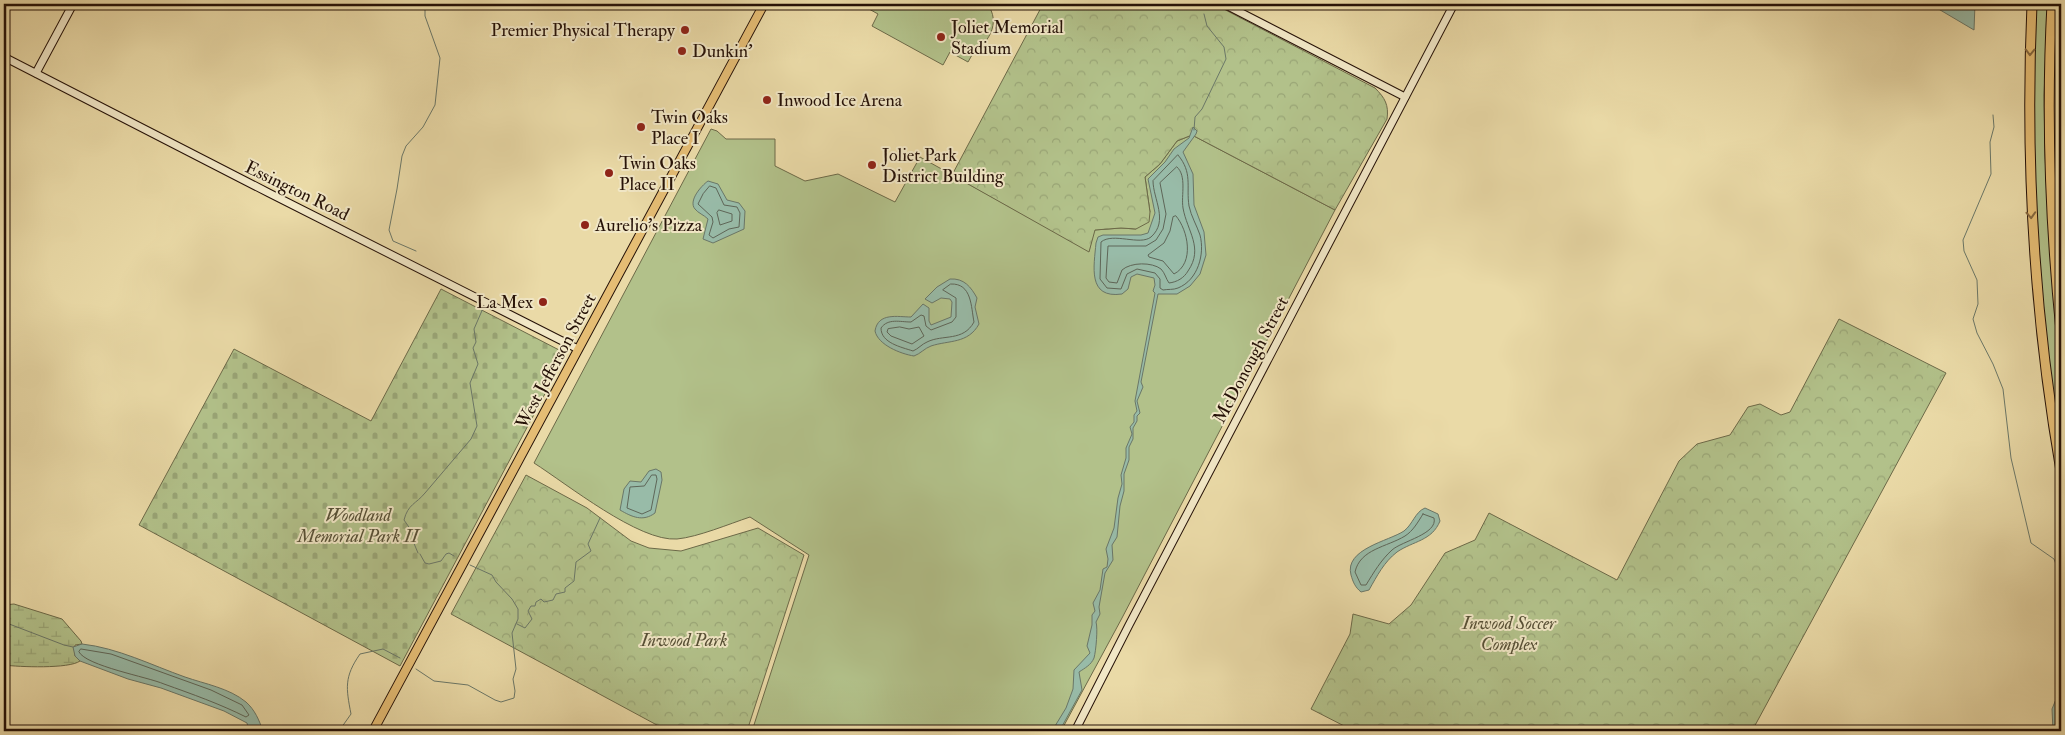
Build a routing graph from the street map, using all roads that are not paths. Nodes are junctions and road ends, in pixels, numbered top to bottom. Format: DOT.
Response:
graph roads {
  1 [pos="73,4"];
  2 [pos="764,4"];
  3 [pos="1224,4"];
  4 [pos="1454,4"];
  5 [pos="2032,4"];
  6 [pos="2052,4"];
  7 [pos="4,57"];
  8 [pos="36,74"];
  9 [pos="1405,97"];
  10 [pos="2061,331"];
  11 [pos="578,349"];
  12 [pos="2061,471"];
  13 [pos="373,731"];
  14 [pos="1075,731"];
  1 -- 8 [label="street"];
  2 -- 11 [label="main road, West Jefferson Street"];
  3 -- 9 [label="street"];
  4 -- 9 [label="street, McDonough Street"];
  5 -- 12 [label="highway, one-way"];
  6 -- 10 [label="highway"];
  7 -- 8 [label="street, Essington Road"];
  8 -- 11 [label="street, Essington Road"];
  9 -- 14 [label="street, McDonough Street"];
  11 -- 13 [label="main road, West Jefferson Street"];
}
